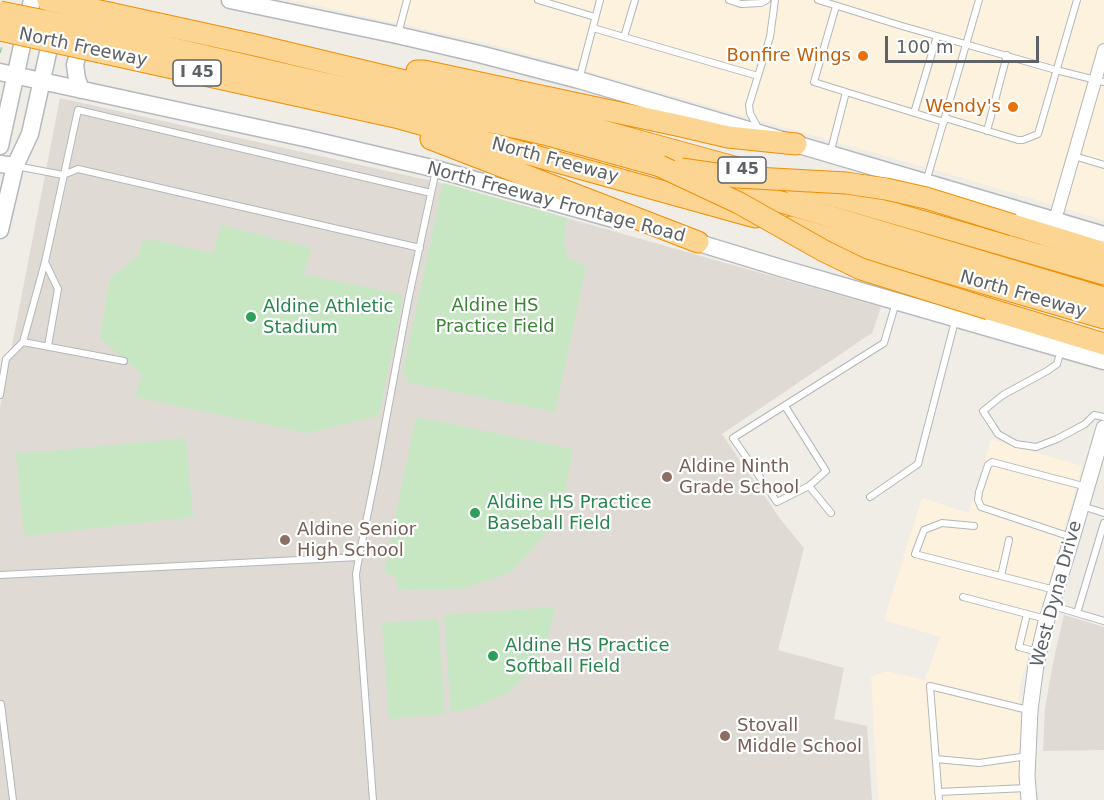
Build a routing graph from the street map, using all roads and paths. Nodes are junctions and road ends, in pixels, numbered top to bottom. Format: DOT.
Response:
graph roads {
  1 [pos="1,0"];
  2 [pos="32,0"];
  3 [pos="48,0"];
  4 [pos="59,0"];
  5 [pos="230,0"];
  6 [pos="407,0"];
  7 [pos="538,0"];
  8 [pos="572,0"];
  9 [pos="600,0"];
  10 [pos="635,0"];
  11 [pos="729,0"];
  12 [pos="767,0"];
  13 [pos="775,0"];
  14 [pos="979,0"];
  15 [pos="1077,0"];
  16 [pos="822,1"];
  17 [pos="248,2"];
  18 [pos="742,2"];
  19 [pos="0,4"];
  20 [pos="564,5"];
  21 [pos="836,6"];
  22 [pos="0,12"];
  23 [pos="596,17"];
  24 [pos="102,25"];
  25 [pos="593,28"];
  26 [pos="0,30"];
  27 [pos="397,34"];
  28 [pos="937,36"];
  29 [pos="624,37"];
  30 [pos="967,44"];
  31 [pos="1104,50"];
  32 [pos="1007,55"];
  33 [pos="1056,70"];
  34 [pos="8,74"];
  35 [pos="378,74"];
  36 [pos="758,76"];
  37 [pos="579,80"];
  38 [pos="1100,81"];
  39 [pos="42,82"];
  40 [pos="81,90"];
  41 [pos="846,92"];
  42 [pos="4,100"];
  43 [pos="914,113"];
  44 [pos="395,117"];
  45 [pos="945,120"];
  46 [pos="987,131"];
  47 [pos="760,133"];
  48 [pos="796,144"];
  49 [pos="0,146"];
  50 [pos="830,154"];
  51 [pos="1074,156"];
  52 [pos="8,165"];
  53 [pos="1104,165"];
  54 [pos="660,166"];
  55 [pos="436,169"];
  56 [pos="63,175"];
  57 [pos="926,183"];
  58 [pos="431,193"];
  59 [pos="1055,220"];
  60 [pos="0,230"];
  61 [pos="1104,235"];
  62 [pos="698,242"];
  63 [pos="420,248"];
  64 [pos="1104,253"];
  65 [pos="45,262"];
  66 [pos="1104,274"];
  67 [pos="1104,298"];
  68 [pos="896,301"];
  69 [pos="956,318"];
  70 [pos="1104,318"];
  71 [pos="23,342"];
  72 [pos="1104,344"];
  73 [pos="48,346"];
  74 [pos="1062,348"];
  75 [pos="124,361"];
  76 [pos="1104,361"];
  77 [pos="0,395"];
  78 [pos="785,406"];
  79 [pos="1104,417"];
  80 [pos="1104,428"];
  81 [pos="1102,444"];
  82 [pos="809,486"];
  83 [pos="1087,488"];
  84 [pos="870,497"];
  85 [pos="1081,506"];
  86 [pos="831,513"];
  87 [pos="1104,513"];
  88 [pos="1104,523"];
  89 [pos="974,525"];
  90 [pos="1072,538"];
  91 [pos="1009,540"];
  92 [pos="359,557"];
  93 [pos="0,574"];
  94 [pos="1001,576"];
  95 [pos="963,597"];
  96 [pos="1051,605"];
  97 [pos="1077,613"];
  98 [pos="1027,614"];
  99 [pos="1104,621"];
  100 [pos="1038,652"];
  101 [pos="0,704"];
  102 [pos="1030,710"];
  103 [pos="1028,756"];
  104 [pos="936,759"];
  105 [pos="1028,794"];
  106 [pos="939,796"];
  107 [pos="13,800"];
  108 [pos="372,800"];
  1 -- 19 [label="main road"];
  2 -- 34 [label="main road"];
  3 -- 24 [label="highway, North Freeway / I 45, bridge"];
  4 -- 39 [label="main road"];
  5 -- 17 [label="main road"];
  6 -- 27 [label="lane"];
  7 -- 20 [label="lane"];
  8 -- 20 [label="lane"];
  9 -- 23 [label="lane"];
  10 -- 29 [label="lane"];
  11 -- 18 [label="lane"];
  12 -- 18 [label="lane"];
  13 -- 36 [label="lane"];
  14 -- 30 [label="lane"];
  15 -- 33 [label="lane"];
  16 -- 21 [label="lane"];
  17 -- 27 [label="main road"];
  20 -- 23 [label="lane"];
  21 -- 28 [label="lane"];
  21 -- 41 [label="lane"];
  22 -- 24 [label="highway, North Freeway / I 45, bridge"];
  23 -- 25 [label="lane"];
  24 -- 26 [label="highway, North Freeway / I 45, bridge"];
  24 -- 35 [label="highway, North Freeway / I 45"];
  24 -- 40 [label="main road"];
  24 -- 44 [label="highway, North Freeway / I 45"];
  24 -- 54 [label="highway, North Freeway / I 45"];
  25 -- 29 [label="lane"];
  25 -- 37 [label="lane"];
  27 -- 37 [label="main road"];
  28 -- 30 [label="lane"];
  28 -- 43 [label="lane"];
  29 -- 36 [label="lane"];
  30 -- 32 [label="lane"];
  30 -- 45 [label="lane"];
  31 -- 38 [label="street"];
  32 -- 33 [label="lane"];
  32 -- 46 [label="lane"];
  33 -- 38 [label="lane"];
  33 -- 46 [label="lane"];
  34 -- 39 [label="main road, North Freeway Frontage Road"];
  34 -- 42 [label="main road"];
  35 -- 48 [label="highway"];
  35 -- 66 [label="highway, North Freeway / I 45"];
  36 -- 47 [label="lane"];
  37 -- 47 [label="main road"];
  38 -- 51 [label="street"];
  39 -- 40 [label="main road, North Freeway Frontage Road"];
  39 -- 52 [label="main road"];
  40 -- 55 [label="main road, North Freeway Frontage Road"];
  41 -- 43 [label="lane"];
  41 -- 50 [label="lane"];
  42 -- 49 [label="main road"];
  43 -- 45 [label="lane"];
  44 -- 62 [label="highway"];
  44 -- 70 [label="highway, North Freeway / I 45"];
  45 -- 46 [label="lane"];
  45 -- 57 [label="lane"];
  47 -- 48 [label="main road"];
  48 -- 50 [label="main road"];
  50 -- 57 [label="main road"];
  51 -- 53 [label="lane"];
  51 -- 59 [label="street"];
  52 -- 56 [label="lane"];
  52 -- 60 [label="main road"];
  54 -- 64 [label="highway, bridge"];
  54 -- 67 [label="highway, North Freeway / I 45, bridge"];
  54 -- 72 [label="highway, bridge"];
  55 -- 58 [label="lane"];
  55 -- 62 [label="main road, North Freeway Frontage Road"];
  56 -- 58 [label="lane"];
  56 -- 63 [label="lane"];
  56 -- 65 [label="lane"];
  57 -- 59 [label="main road"];
  58 -- 63 [label="lane"];
  59 -- 61 [label="main road"];
  62 -- 68 [label="main road, North Freeway Frontage Road"];
  63 -- 92 [label="lane"];
  65 -- 71 [label="lane"];
  65 -- 73 [label="lane"];
  68 -- 69 [label="main road, North Freeway Frontage Road"];
  68 -- 78 [label="lane"];
  69 -- 74 [label="main road, North Freeway Frontage Road"];
  69 -- 84 [label="lane"];
  71 -- 73 [label="lane"];
  71 -- 77 [label="lane"];
  73 -- 75 [label="lane"];
  74 -- 76 [label="main road, North Freeway Frontage Road"];
  74 -- 79 [label="lane"];
  78 -- 82 [label="lane"];
  78 -- 82 [label="lane"];
  80 -- 81 [label="street, West Dyna Drive"];
  81 -- 83 [label="street, West Dyna Drive"];
  82 -- 86 [label="lane"];
  83 -- 85 [label="street, West Dyna Drive"];
  83 -- 90 [label="lane"];
  85 -- 87 [label="lane"];
  85 -- 90 [label="street, West Dyna Drive"];
  88 -- 97 [label="lane"];
  89 -- 94 [label="lane"];
  90 -- 96 [label="street, West Dyna Drive"];
  91 -- 94 [label="lane"];
  92 -- 93 [label="lane"];
  92 -- 108 [label="lane"];
  94 -- 96 [label="lane"];
  95 -- 98 [label="lane"];
  96 -- 97 [label="lane"];
  96 -- 98 [label="lane"];
  96 -- 100 [label="street, West Dyna Drive"];
  97 -- 99 [label="lane"];
  98 -- 100 [label="lane"];
  100 -- 102 [label="street, West Dyna Drive"];
  101 -- 107 [label="lane"];
  102 -- 103 [label="street, West Dyna Drive"];
  102 -- 104 [label="lane"];
  103 -- 104 [label="lane"];
  103 -- 105 [label="street, West Dyna Drive"];
  104 -- 106 [label="lane"];
  105 -- 106 [label="lane"];
}
